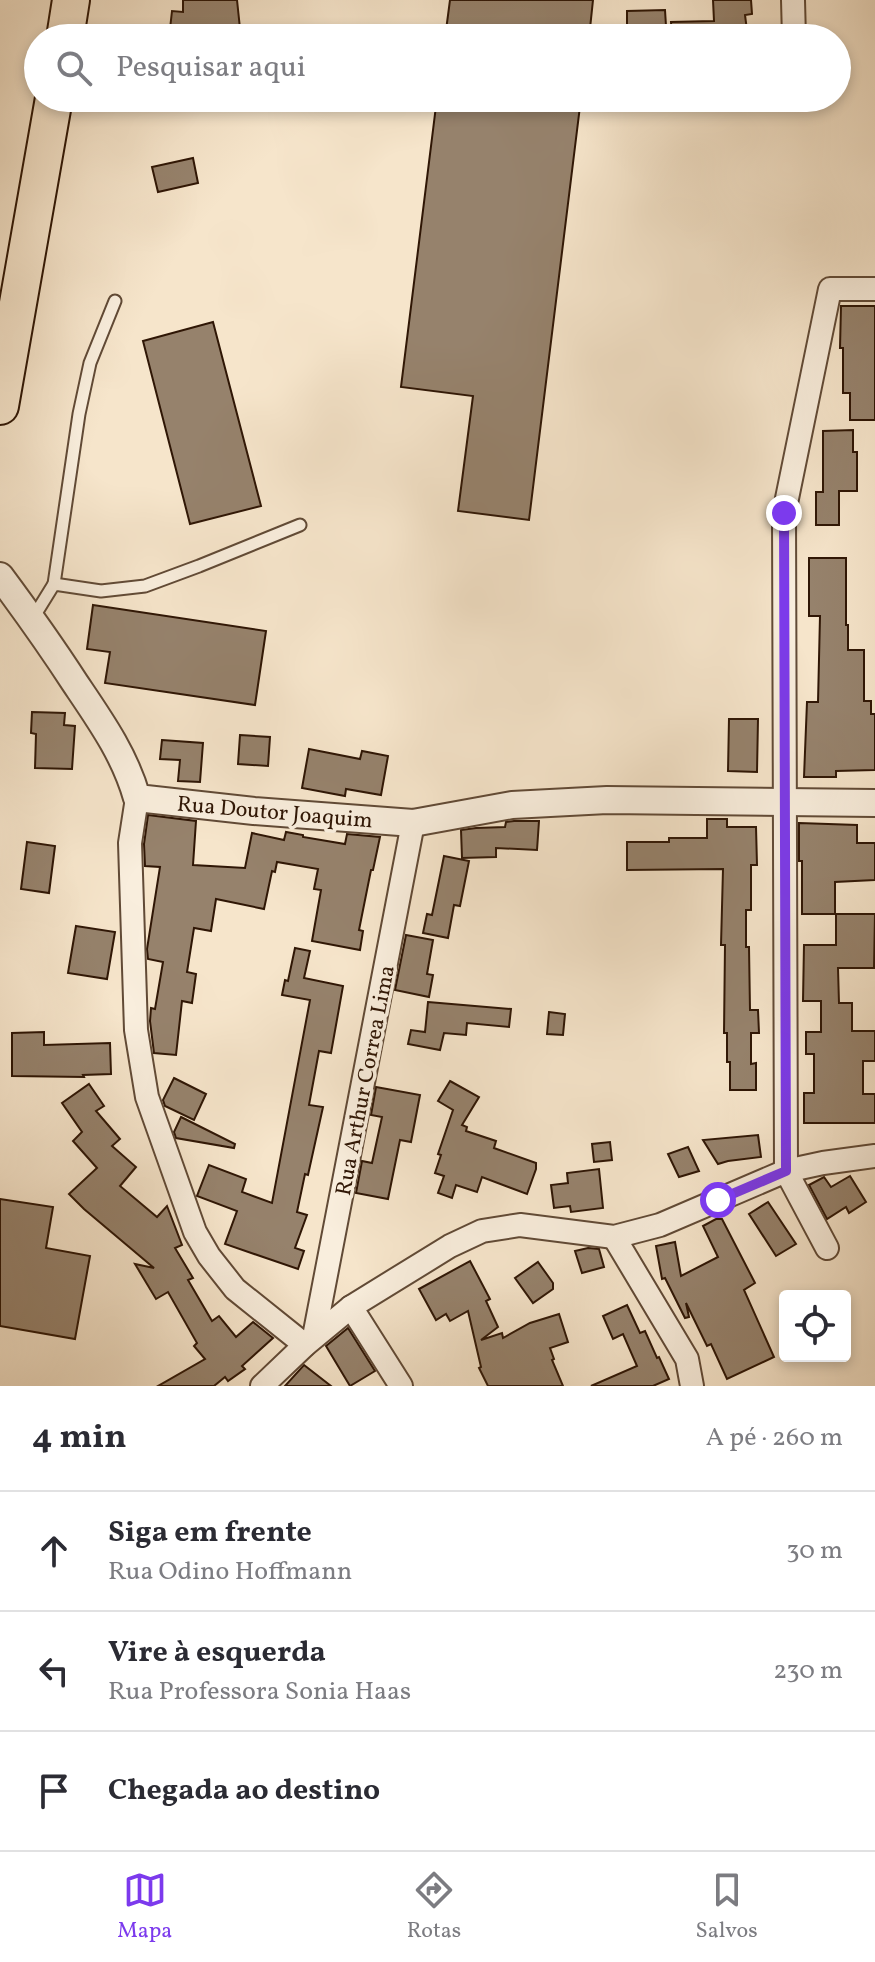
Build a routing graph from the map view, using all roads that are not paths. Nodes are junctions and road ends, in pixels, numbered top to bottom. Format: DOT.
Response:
graph roads {
  1 [pos="71,0"];
  2 [pos="793,0"];
  3 [pos="67,24"];
  4 [pos="794,24"];
  5 [pos="52,112"];
  6 [pos="875,289"];
  7 [pos="115,301"];
  8 [pos="0,406"];
  9 [pos="300,525"];
  10 [pos="0,576"];
  11 [pos="54,584"];
  12 [pos="32,619"];
  13 [pos="137,798"];
  14 [pos="785,803"];
  15 [pos="875,803"];
  16 [pos="413,823"];
  17 [pos="875,1156"];
  18 [pos="786,1171"];
  19 [pos="614,1237"];
  20 [pos="827,1248"];
  21 [pos="351,1307"];
  22 [pos="309,1341"];
  23 [pos="262,1386"];
  24 [pos="401,1386"];
  25 [pos="692,1386"];
  1 -- 3 [label="highway"];
  2 -- 4 [label="street"];
  5 -- 8 [label="highway"];
  6 -- 14 [label="street"];
  7 -- 11 [label="lane"];
  9 -- 11 [label="lane"];
  10 -- 12 [label="street"];
  11 -- 12 [label="lane"];
  12 -- 13 [label="street"];
  13 -- 16 [label="street, Rua Doutor Joaquim"];
  13 -- 22 [label="street"];
  14 -- 15 [label="street, Rua Doutor Joaquim"];
  14 -- 16 [label="street, Rua Doutor Joaquim"];
  14 -- 18 [label="street"];
  16 -- 22 [label="street, Rua Arthur Correa Lima"];
  17 -- 18 [label="street"];
  18 -- 19 [label="street"];
  18 -- 20 [label="street"];
  19 -- 21 [label="street"];
  19 -- 25 [label="street"];
  21 -- 22 [label="street"];
  21 -- 24 [label="street"];
  22 -- 23 [label="street"];
}
